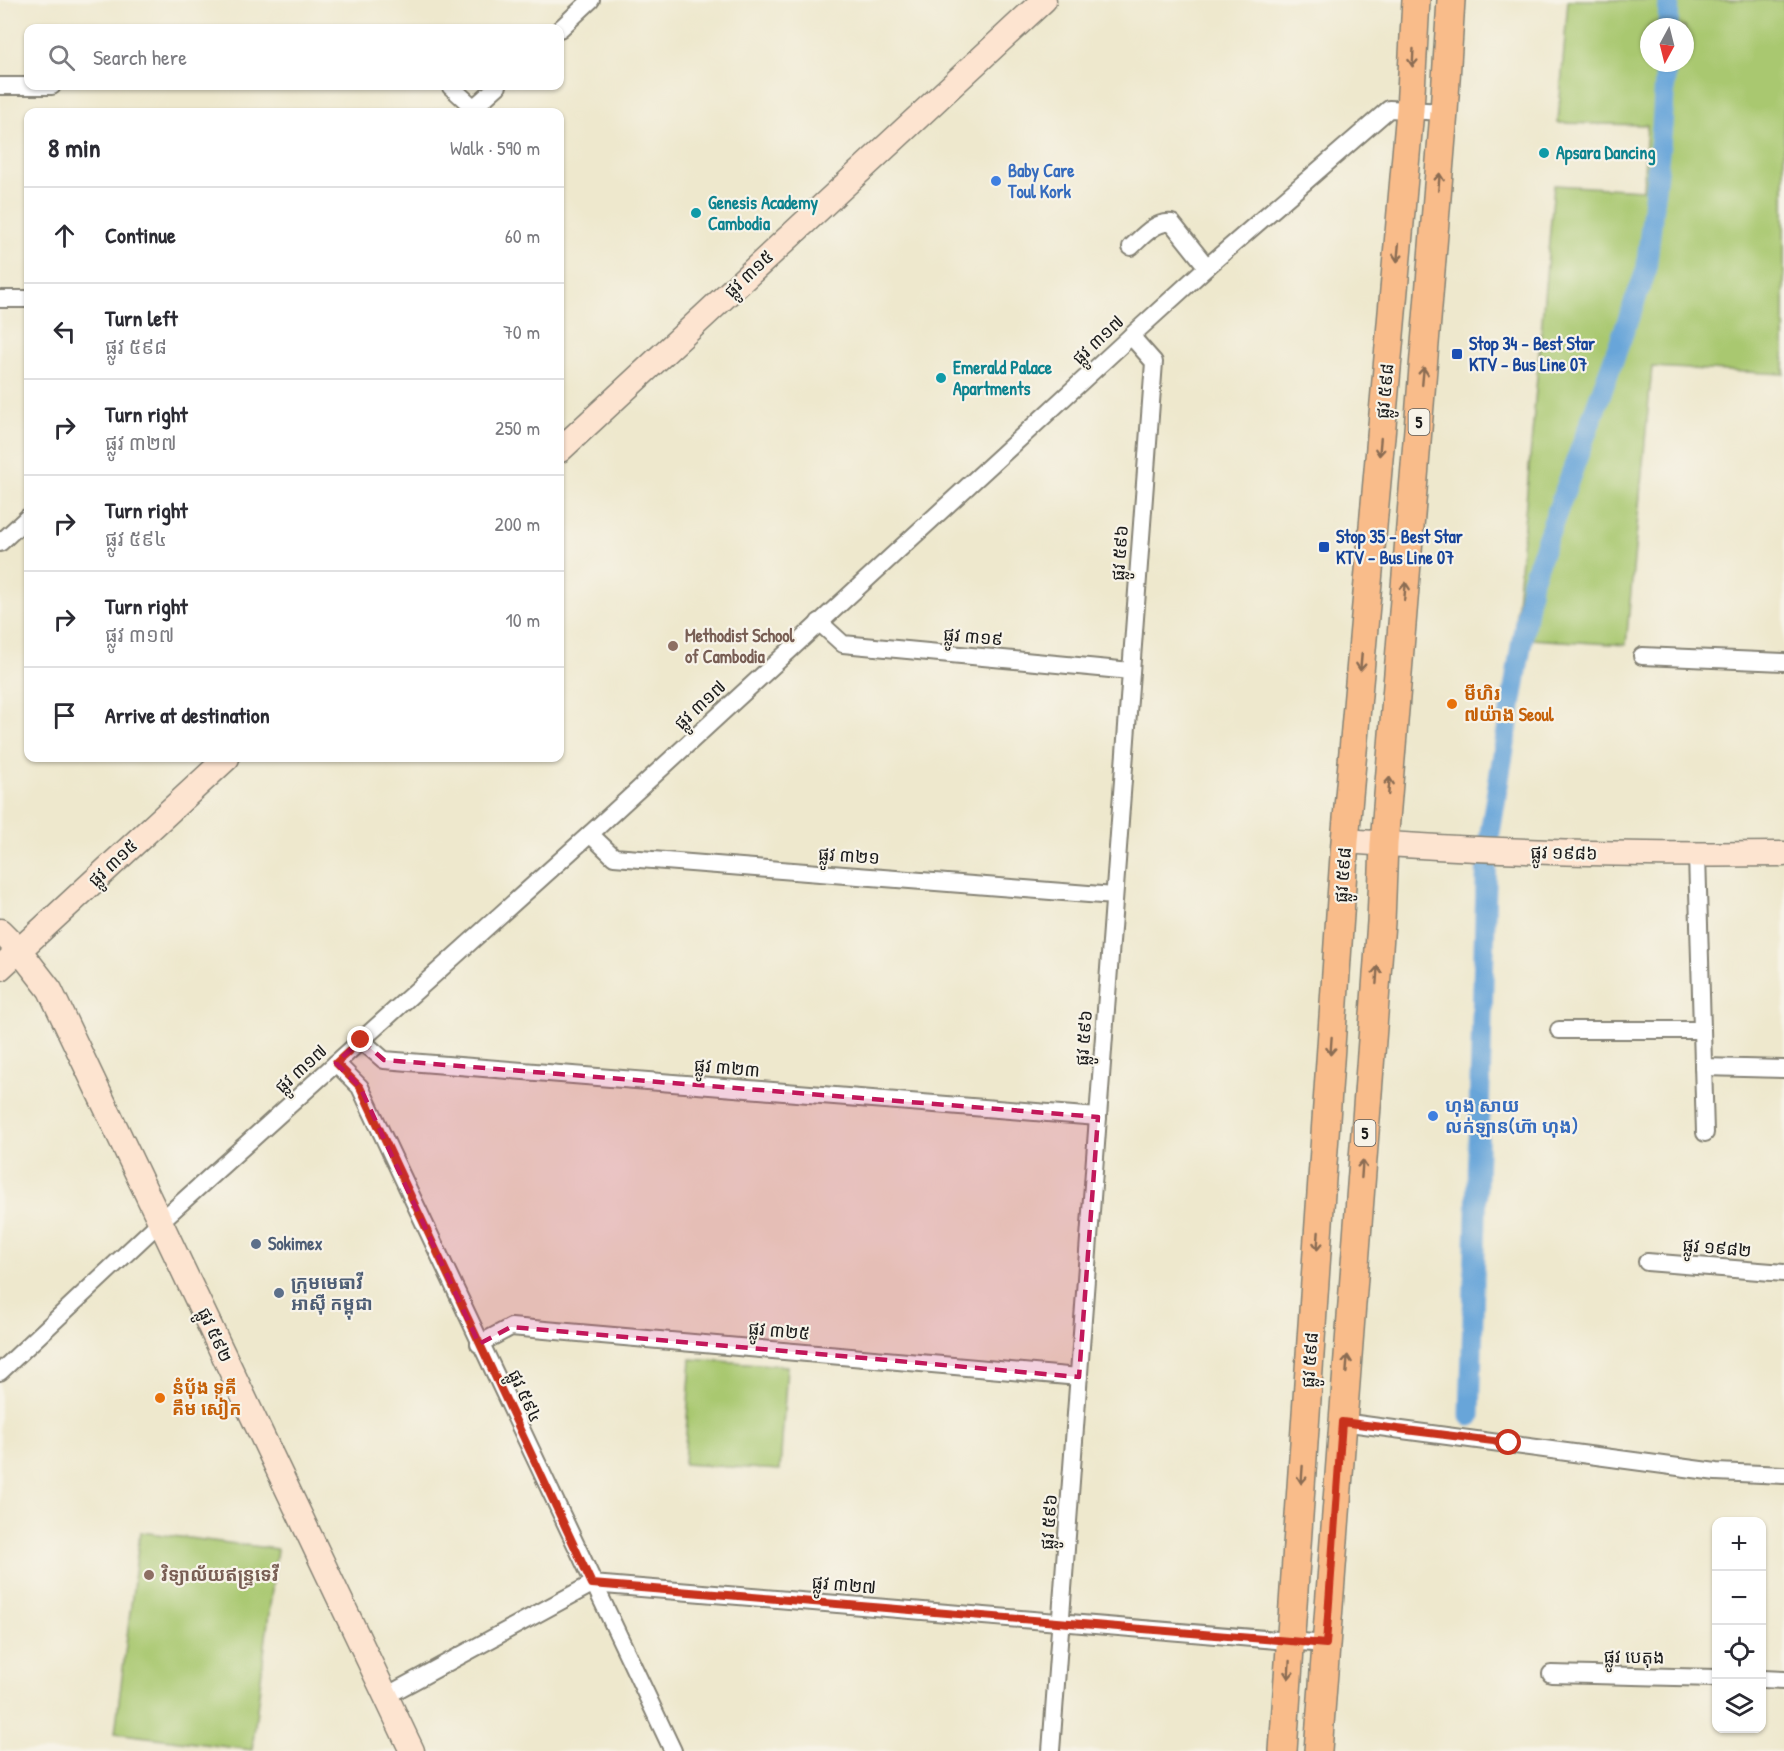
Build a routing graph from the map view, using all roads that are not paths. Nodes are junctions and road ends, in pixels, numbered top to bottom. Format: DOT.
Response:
graph roads {
  1 [pos="591,0"];
  2 [pos="1044,0"];
  3 [pos="1416,0"];
  4 [pos="1451,0"];
  5 [pos="564,25"];
  6 [pos="0,86"];
  7 [pos="24,86"];
  8 [pos="454,90"];
  9 [pos="494,90"];
  10 [pos="469,108"];
  11 [pos="473,108"];
  12 [pos="1410,110"];
  13 [pos="1444,112"];
  14 [pos="1131,247"];
  15 [pos="1207,267"];
  16 [pos="24,299"];
  17 [pos="0,300"];
  18 [pos="1131,336"];
  19 [pos="564,446"];
  20 [pos="24,521"];
  21 [pos="0,543"];
  22 [pos="819,622"];
  23 [pos="1365,622"];
  24 [pos="1402,628"];
  25 [pos="1642,656"];
  26 [pos="1784,662"];
  27 [pos="1131,671"];
  28 [pos="223,762"];
  29 [pos="590,834"];
  30 [pos="1345,841"];
  31 [pos="1384,844"];
  32 [pos="1784,854"];
  33 [pos="1697,855"];
  34 [pos="1114,896"];
  35 [pos="0,931"];
  36 [pos="20,950"];
  37 [pos="0,968"];
  38 [pos="1560,1030"];
  39 [pos="1702,1030"];
  40 [pos="361,1040"];
  41 [pos="336,1063"];
  42 [pos="1703,1067"];
  43 [pos="1784,1069"];
  44 [pos="1098,1117"];
  45 [pos="1705,1133"];
  46 [pos="161,1221"];
  47 [pos="1647,1262"];
  48 [pos="1784,1274"];
  49 [pos="479,1344"];
  50 [pos="0,1372"];
  51 [pos="1079,1377"];
  52 [pos="1342,1422"];
  53 [pos="1784,1475"];
  54 [pos="592,1584"];
  55 [pos="1061,1622"];
  56 [pos="1291,1641"];
  57 [pos="1326,1644"];
  58 [pos="1551,1674"];
  59 [pos="1712,1678"];
  60 [pos="1766,1679"];
  61 [pos="1784,1680"];
  62 [pos="386,1696"];
  63 [pos="412,1751"];
  64 [pos="672,1751"];
  65 [pos="1051,1751"];
  66 [pos="1283,1751"];
  67 [pos="1318,1751"];
  1 -- 5 [label="street"];
  2 -- 19 [label="street, ផ្លូវ ៣១៥"];
  3 -- 12 [label="main road, ផ្លូវ ៥៩៨ / 5, one-way"];
  4 -- 13 [label="main road, ផ្លូវ ៥៩៨ / 5"];
  6 -- 7 [label="street"];
  8 -- 10 [label="street"];
  9 -- 11 [label="street"];
  12 -- 13 [label="street, ផ្លូវ ៣១៧"];
  12 -- 15 [label="street, ផ្លូវ ៣១៧"];
  12 -- 23 [label="main road, ផ្លូវ ៥៩៨ / 5, one-way"];
  24 -- 13 [label="main road, ផ្លូវ ៥៩៨ / 5, one-way"];
  14 -- 15 [label="street"];
  15 -- 18 [label="street, ផ្លូវ ៣១៧"];
  16 -- 17 [label="street"];
  18 -- 22 [label="street, ផ្លូវ ៣១៧"];
  18 -- 27 [label="street, ផ្លូវ ៥៩៦"];
  20 -- 21 [label="street"];
  22 -- 27 [label="street, ផ្លូវ ៣១៩"];
  22 -- 29 [label="street, ផ្លូវ ៣១៧"];
  23 -- 24 [label="main road"];
  23 -- 30 [label="main road, ផ្លូវ ៥៩៨ / 5, one-way"];
  31 -- 24 [label="main road, ផ្លូវ ៥៩៨ / 5, one-way"];
  25 -- 26 [label="street"];
  27 -- 34 [label="street, ផ្លូវ ៥៩៦"];
  28 -- 36 [label="street, ផ្លូវ ៣១៥"];
  29 -- 34 [label="street, ផ្លូវ ៣២១"];
  29 -- 40 [label="street, ផ្លូវ ៣១៧"];
  30 -- 31 [label="street, ផ្លូវ ១៩៨៦"];
  30 -- 56 [label="main road, ផ្លូវ ៥៩៨ / 5, one-way"];
  31 -- 33 [label="street, ផ្លូវ ១៩៨៦"];
  52 -- 31 [label="main road, ផ្លូវ ៥៩៨ / 5, one-way"];
  32 -- 33 [label="street, ផ្លូវ ១៩៨៦"];
  33 -- 39 [label="street"];
  34 -- 44 [label="street, ផ្លូវ ៥៩៦"];
  35 -- 36 [label="street, ផ្លូវ ៥៩២"];
  36 -- 37 [label="street, ផ្លូវ ៣១៥"];
  36 -- 46 [label="street, ផ្លូវ ៥៩២"];
  38 -- 39 [label="street"];
  39 -- 42 [label="street"];
  40 -- 41 [label="street, ផ្លូវ ៣១៧"];
  40 -- 44 [label="street, ផ្លូវ ៣២៣"];
  41 -- 46 [label="street, ផ្លូវ ៣១៧"];
  41 -- 49 [label="street, ផ្លូវ ៥៩៤"];
  42 -- 43 [label="street"];
  42 -- 45 [label="street"];
  44 -- 51 [label="street, ផ្លូវ ៥៩៦"];
  46 -- 50 [label="street, ផ្លូវ ៣១៧"];
  46 -- 62 [label="street, ផ្លូវ ៥៩២"];
  47 -- 48 [label="street, ផ្លូវ ១៩៨២"];
  49 -- 51 [label="street, ផ្លូវ ៣២៥"];
  49 -- 54 [label="street, ផ្លូវ ៥៩៤"];
  51 -- 55 [label="street, ផ្លូវ ៥៩៦"];
  52 -- 53 [label="street"];
  52 -- 57 [label="main road, ផ្លូវ ៥៩៨ / 5"];
  54 -- 55 [label="street, ផ្លូវ ៣២៧"];
  54 -- 62 [label="street"];
  54 -- 64 [label="street, ផ្លូវ ៥៩៤"];
  55 -- 56 [label="street, ផ្លូវ ៣២៧"];
  55 -- 65 [label="street, ផ្លូវ ៥៩៦"];
  56 -- 57 [label="street, ផ្លូវ ៣២៧"];
  56 -- 66 [label="main road, ផ្លូវ ៥៩៨ / 5, one-way"];
  57 -- 67 [label="main road, ផ្លូវ ៥៩៨ / 5"];
  58 -- 59 [label="street, ផ្លូវ បេតុង"];
  60 -- 61 [label="street"];
  62 -- 63 [label="street, ផ្លូវ ៥៩២"];
}
